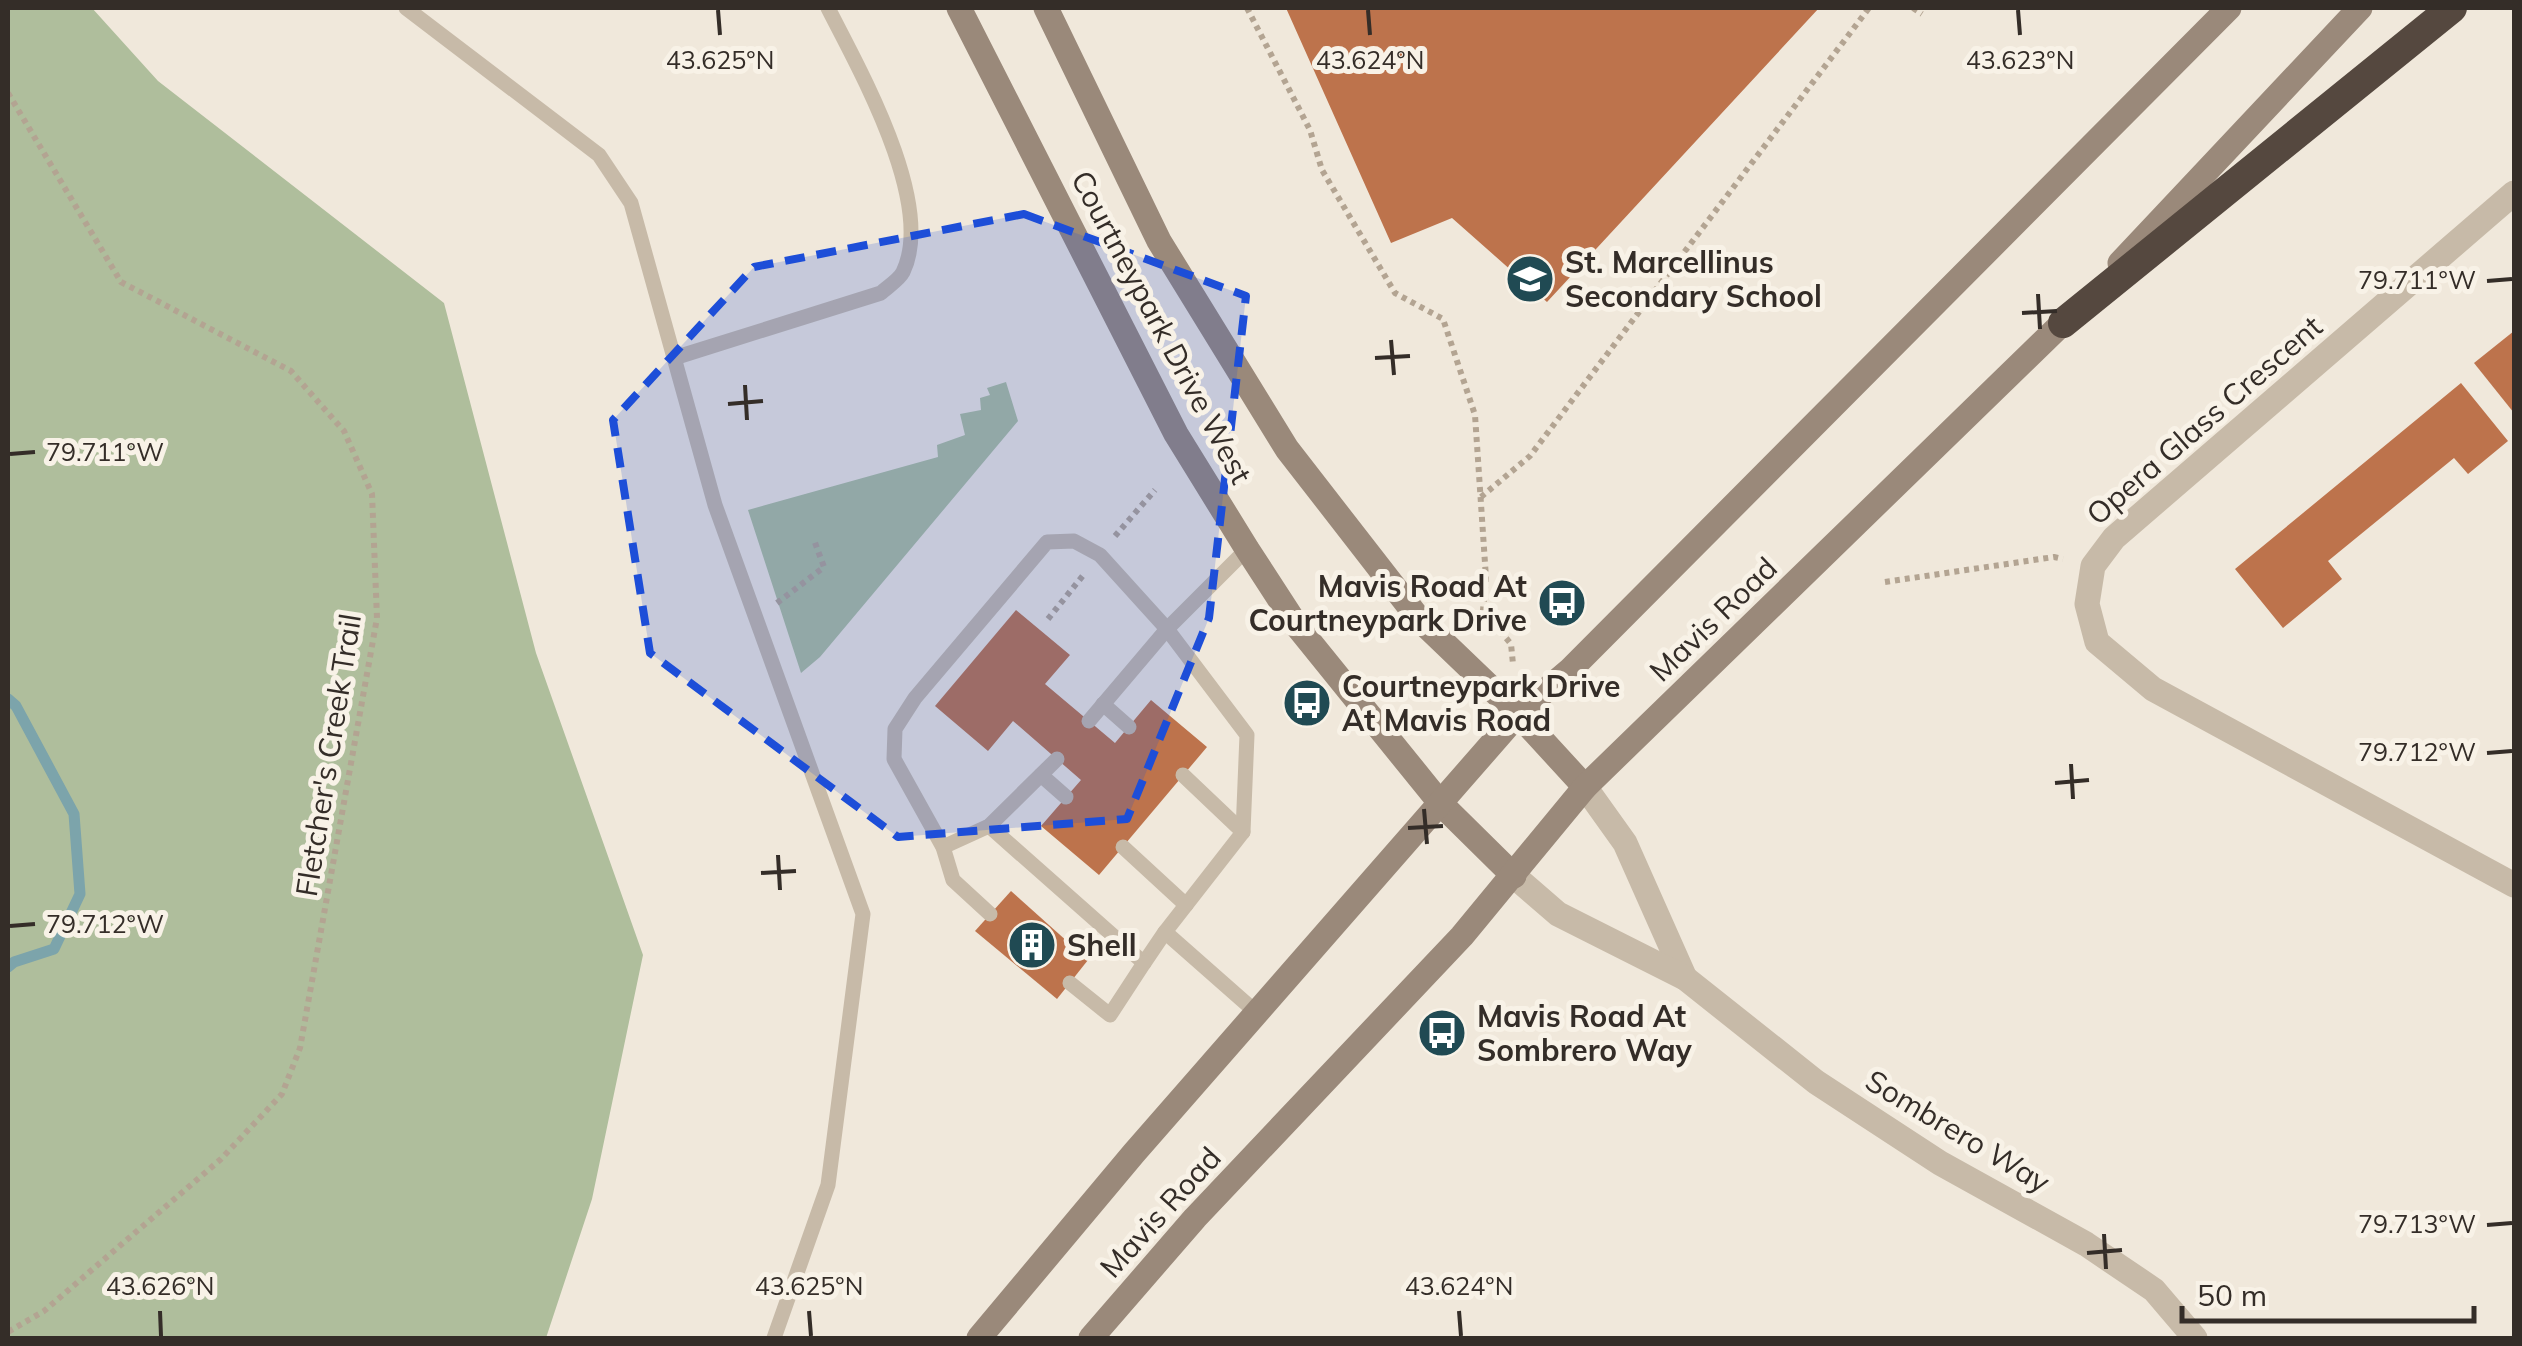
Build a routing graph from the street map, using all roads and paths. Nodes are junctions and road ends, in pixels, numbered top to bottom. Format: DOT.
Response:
graph roads {
  1 [pos="406,8"];
  2 [pos="828,8"];
  3 [pos="959,8"];
  4 [pos="1046,8"];
  5 [pos="1247,8"];
  6 [pos="1869,8"];
  7 [pos="1913,8"];
  8 [pos="2230,8"];
  9 [pos="2360,8"];
  10 [pos="2452,8"];
  11 [pos="1922,14"];
  12 [pos="8,94"];
  13 [pos="2514,193"];
  14 [pos="2063,324"];
  15 [pos="674,358"];
  16 [pos="1480,498"];
  17 [pos="814,540"];
  18 [pos="1248,550"];
  19 [pos="2093,566"];
  20 [pos="1885,582"];
  21 [pos="756,619"];
  22 [pos="1167,629"];
  23 [pos="1103,704"];
  24 [pos="1518,714"];
  25 [pos="1088,720"];
  26 [pos="1128,727"];
  27 [pos="1057,759"];
  28 [pos="1183,775"];
  29 [pos="1041,776"];
  30 [pos="1585,787"];
  31 [pos="1066,797"];
  32 [pos="1441,804"];
  33 [pos="989,826"];
  34 [pos="1243,832"];
  35 [pos="1123,846"];
  36 [pos="943,847"];
  37 [pos="1514,876"];
  38 [pos="2514,885"];
  39 [pos="1186,904"];
  40 [pos="990,914"];
  41 [pos="1165,932"];
  42 [pos="1144,963"];
  43 [pos="1685,978"];
  44 [pos="1070,983"];
  45 [pos="1258,1014"];
  46 [pos="8,1332"];
  47 [pos="774,1338"];
  48 [pos="978,1338"];
  49 [pos="1091,1338"];
  50 [pos="2195,1338"];
  1 -- 15 [label="lane"];
  2 -- 15 [label="lane"];
  3 -- 18 [label="main road, Courtneypark Drive West"];
  4 -- 24 [label="main road, Courtneypark Drive West"];
  5 -- 16 [label="path"];
  6 -- 16 [label="path"];
  7 -- 11 [label="path"];
  8 -- 24 [label="main road, Mavis Road"];
  9 -- 14 [label="main road, Mavis Road"];
  10 -- 14 [label="highway"];
  12 -- 46 [label="path, Fletcher's Creek Trail"];
  13 -- 19 [label="street, Opera Glass Crescent"];
  14 -- 30 [label="main road, Mavis Road"];
  15 -- 21 [label="lane"];
  16 -- 24 [label="path"];
  17 -- 21 [label="path"];
  18 -- 22 [label="lane"];
  18 -- 32 [label="main road, Courtneypark Drive West"];
  19 -- 20 [label="path"];
  19 -- 38 [label="street, Opera Glass Crescent"];
  21 -- 47 [label="lane"];
  22 -- 23 [label="lane"];
  22 -- 34 [label="lane"];
  22 -- 36 [label="lane"];
  23 -- 25 [label="lane"];
  23 -- 26 [label="lane"];
  24 -- 30 [label="main road, Courtneypark Drive West"];
  24 -- 32 [label="main road, Mavis Road"];
  27 -- 29 [label="lane"];
  28 -- 34 [label="lane"];
  29 -- 31 [label="lane"];
  29 -- 33 [label="lane"];
  30 -- 37 [label="main road, Mavis Road"];
  30 -- 43 [label="street, Sombrero Way"];
  32 -- 37 [label="main road, Sombrero Way"];
  32 -- 45 [label="main road, Mavis Road"];
  33 -- 36 [label="lane"];
  33 -- 42 [label="lane"];
  34 -- 39 [label="lane"];
  35 -- 39 [label="lane"];
  36 -- 40 [label="lane"];
  37 -- 43 [label="street, Sombrero Way"];
  37 -- 49 [label="main road, Mavis Road"];
  39 -- 41 [label="lane"];
  41 -- 42 [label="lane"];
  41 -- 45 [label="lane"];
  42 -- 44 [label="lane"];
  43 -- 50 [label="street, Sombrero Way"];
  45 -- 48 [label="main road, Mavis Road"];
}
